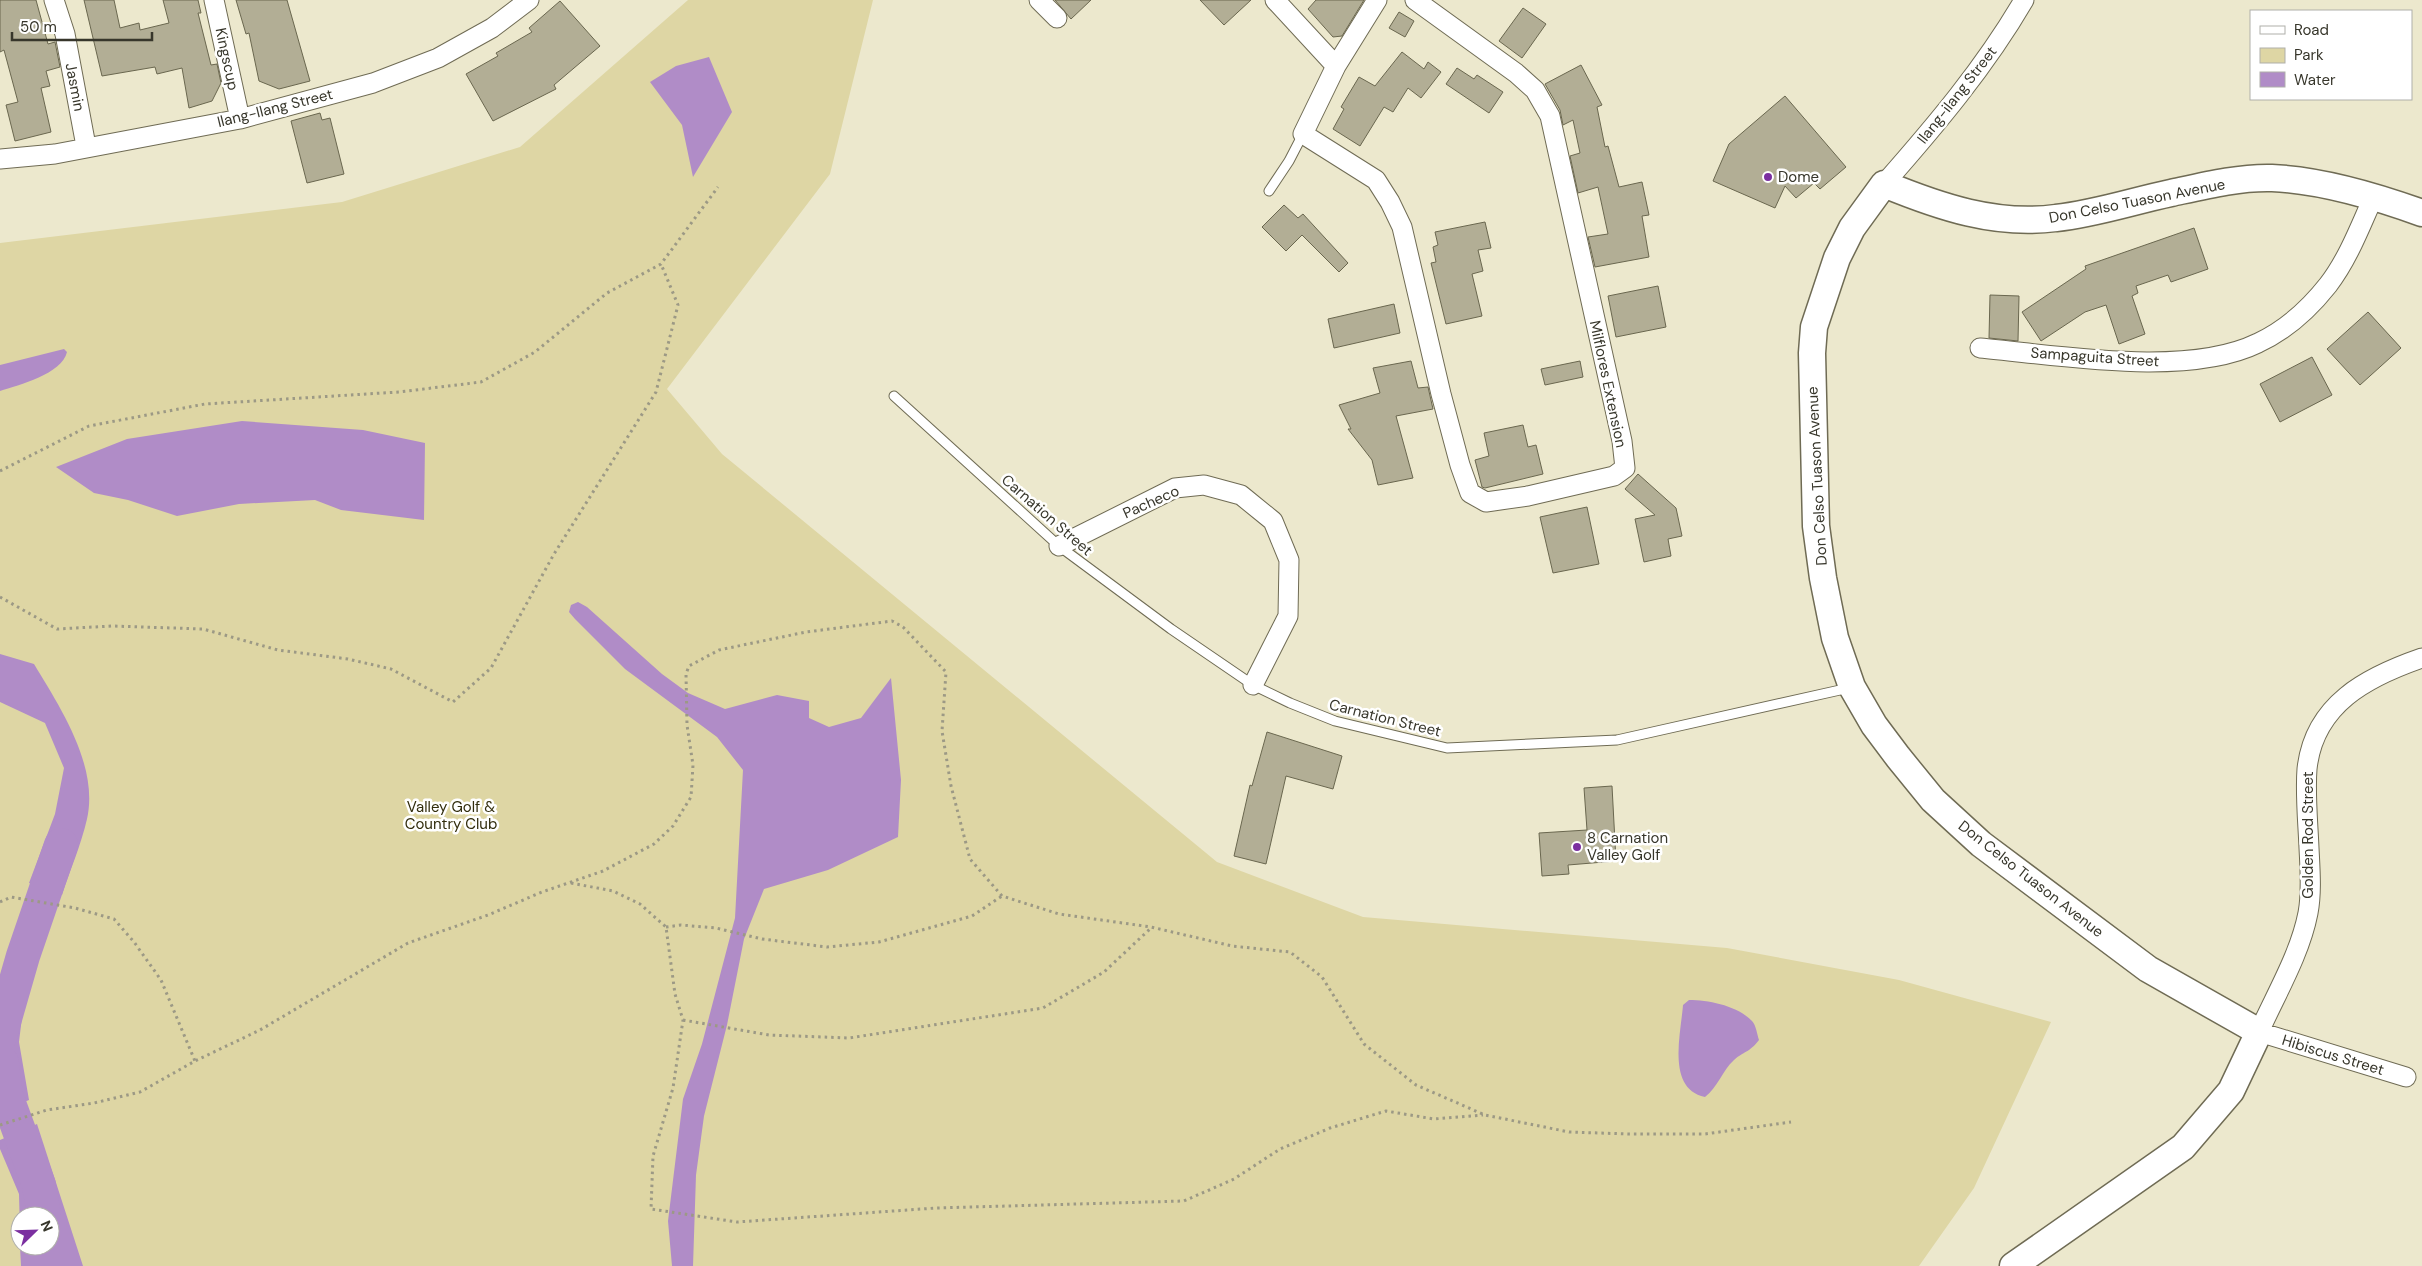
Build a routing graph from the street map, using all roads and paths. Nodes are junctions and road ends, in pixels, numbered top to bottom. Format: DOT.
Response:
graph roads {
  1 [pos="54,0"];
  2 [pos="214,0"];
  3 [pos="529,0"];
  4 [pos="1039,0"];
  5 [pos="1275,0"];
  6 [pos="1377,0"];
  7 [pos="1415,0"];
  8 [pos="2024,0"];
  9 [pos="1057,18"];
  10 [pos="1336,66"];
  11 [pos="240,119"];
  12 [pos="1303,134"];
  13 [pos="86,146"];
  14 [pos="0,159"];
  15 [pos="1884,184"];
  16 [pos="718,186"];
  17 [pos="1269,191"];
  18 [pos="2373,198"];
  19 [pos="2422,213"];
  20 [pos="661,264"];
  21 [pos="1980,348"];
  22 [pos="894,396"];
  23 [pos="0,471"];
  24 [pos="1059,546"];
  25 [pos="0,597"];
  26 [pos="2422,658"];
  27 [pos="1253,685"];
  28 [pos="1852,687"];
  29 [pos="570,883"];
  30 [pos="1002,896"];
  31 [pos="0,902"];
  32 [pos="666,927"];
  33 [pos="1151,928"];
  34 [pos="683,1020"];
  35 [pos="2259,1032"];
  36 [pos="195,1061"];
  37 [pos="2406,1077"];
  38 [pos="1485,1115"];
  39 [pos="1790,1122"];
  40 [pos="0,1125"];
  41 [pos="2013,1266"];
  1 -- 13 [label="street, Jasmin"];
  2 -- 11 [label="street, Kingscup"];
  3 -- 11 [label="street, Ilang-Ilang Street"];
  4 -- 9 [label="street"];
  5 -- 10 [label="street"];
  6 -- 10 [label="street"];
  7 -- 12 [label="street, Milflores Extension"];
  8 -- 15 [label="street, Ilang-ilang Street"];
  10 -- 12 [label="street"];
  11 -- 13 [label="street, Ilang-Ilang Street"];
  12 -- 17 [label="lane"];
  13 -- 14 [label="street, Ilang-Ilang Street"];
  15 -- 18 [label="street, Don Celso Tuason Avenue"];
  15 -- 28 [label="street, Don Celso Tuason Avenue"];
  16 -- 20 [label="path"];
  18 -- 19 [label="street, Don Celso Tuason Avenue"];
  18 -- 21 [label="street, Sampaguita Street"];
  20 -- 23 [label="path"];
  20 -- 25 [label="path"];
  22 -- 24 [label="lane, Carnation Street"];
  24 -- 27 [label="lane, Carnation Street"];
  24 -- 27 [label="street, Pacheco"];
  26 -- 35 [label="street, Golden Rod Street"];
  27 -- 28 [label="lane, Carnation Street"];
  28 -- 35 [label="street, Don Celso Tuason Avenue"];
  29 -- 30 [label="path"];
  29 -- 32 [label="path"];
  29 -- 36 [label="path"];
  30 -- 32 [label="path"];
  30 -- 33 [label="path"];
  31 -- 36 [label="path"];
  32 -- 34 [label="path"];
  33 -- 34 [label="path"];
  33 -- 38 [label="path"];
  34 -- 38 [label="path"];
  35 -- 37 [label="street, Hibiscus Street"];
  35 -- 41 [label="street"];
  36 -- 40 [label="path"];
  38 -- 39 [label="path"];
}
